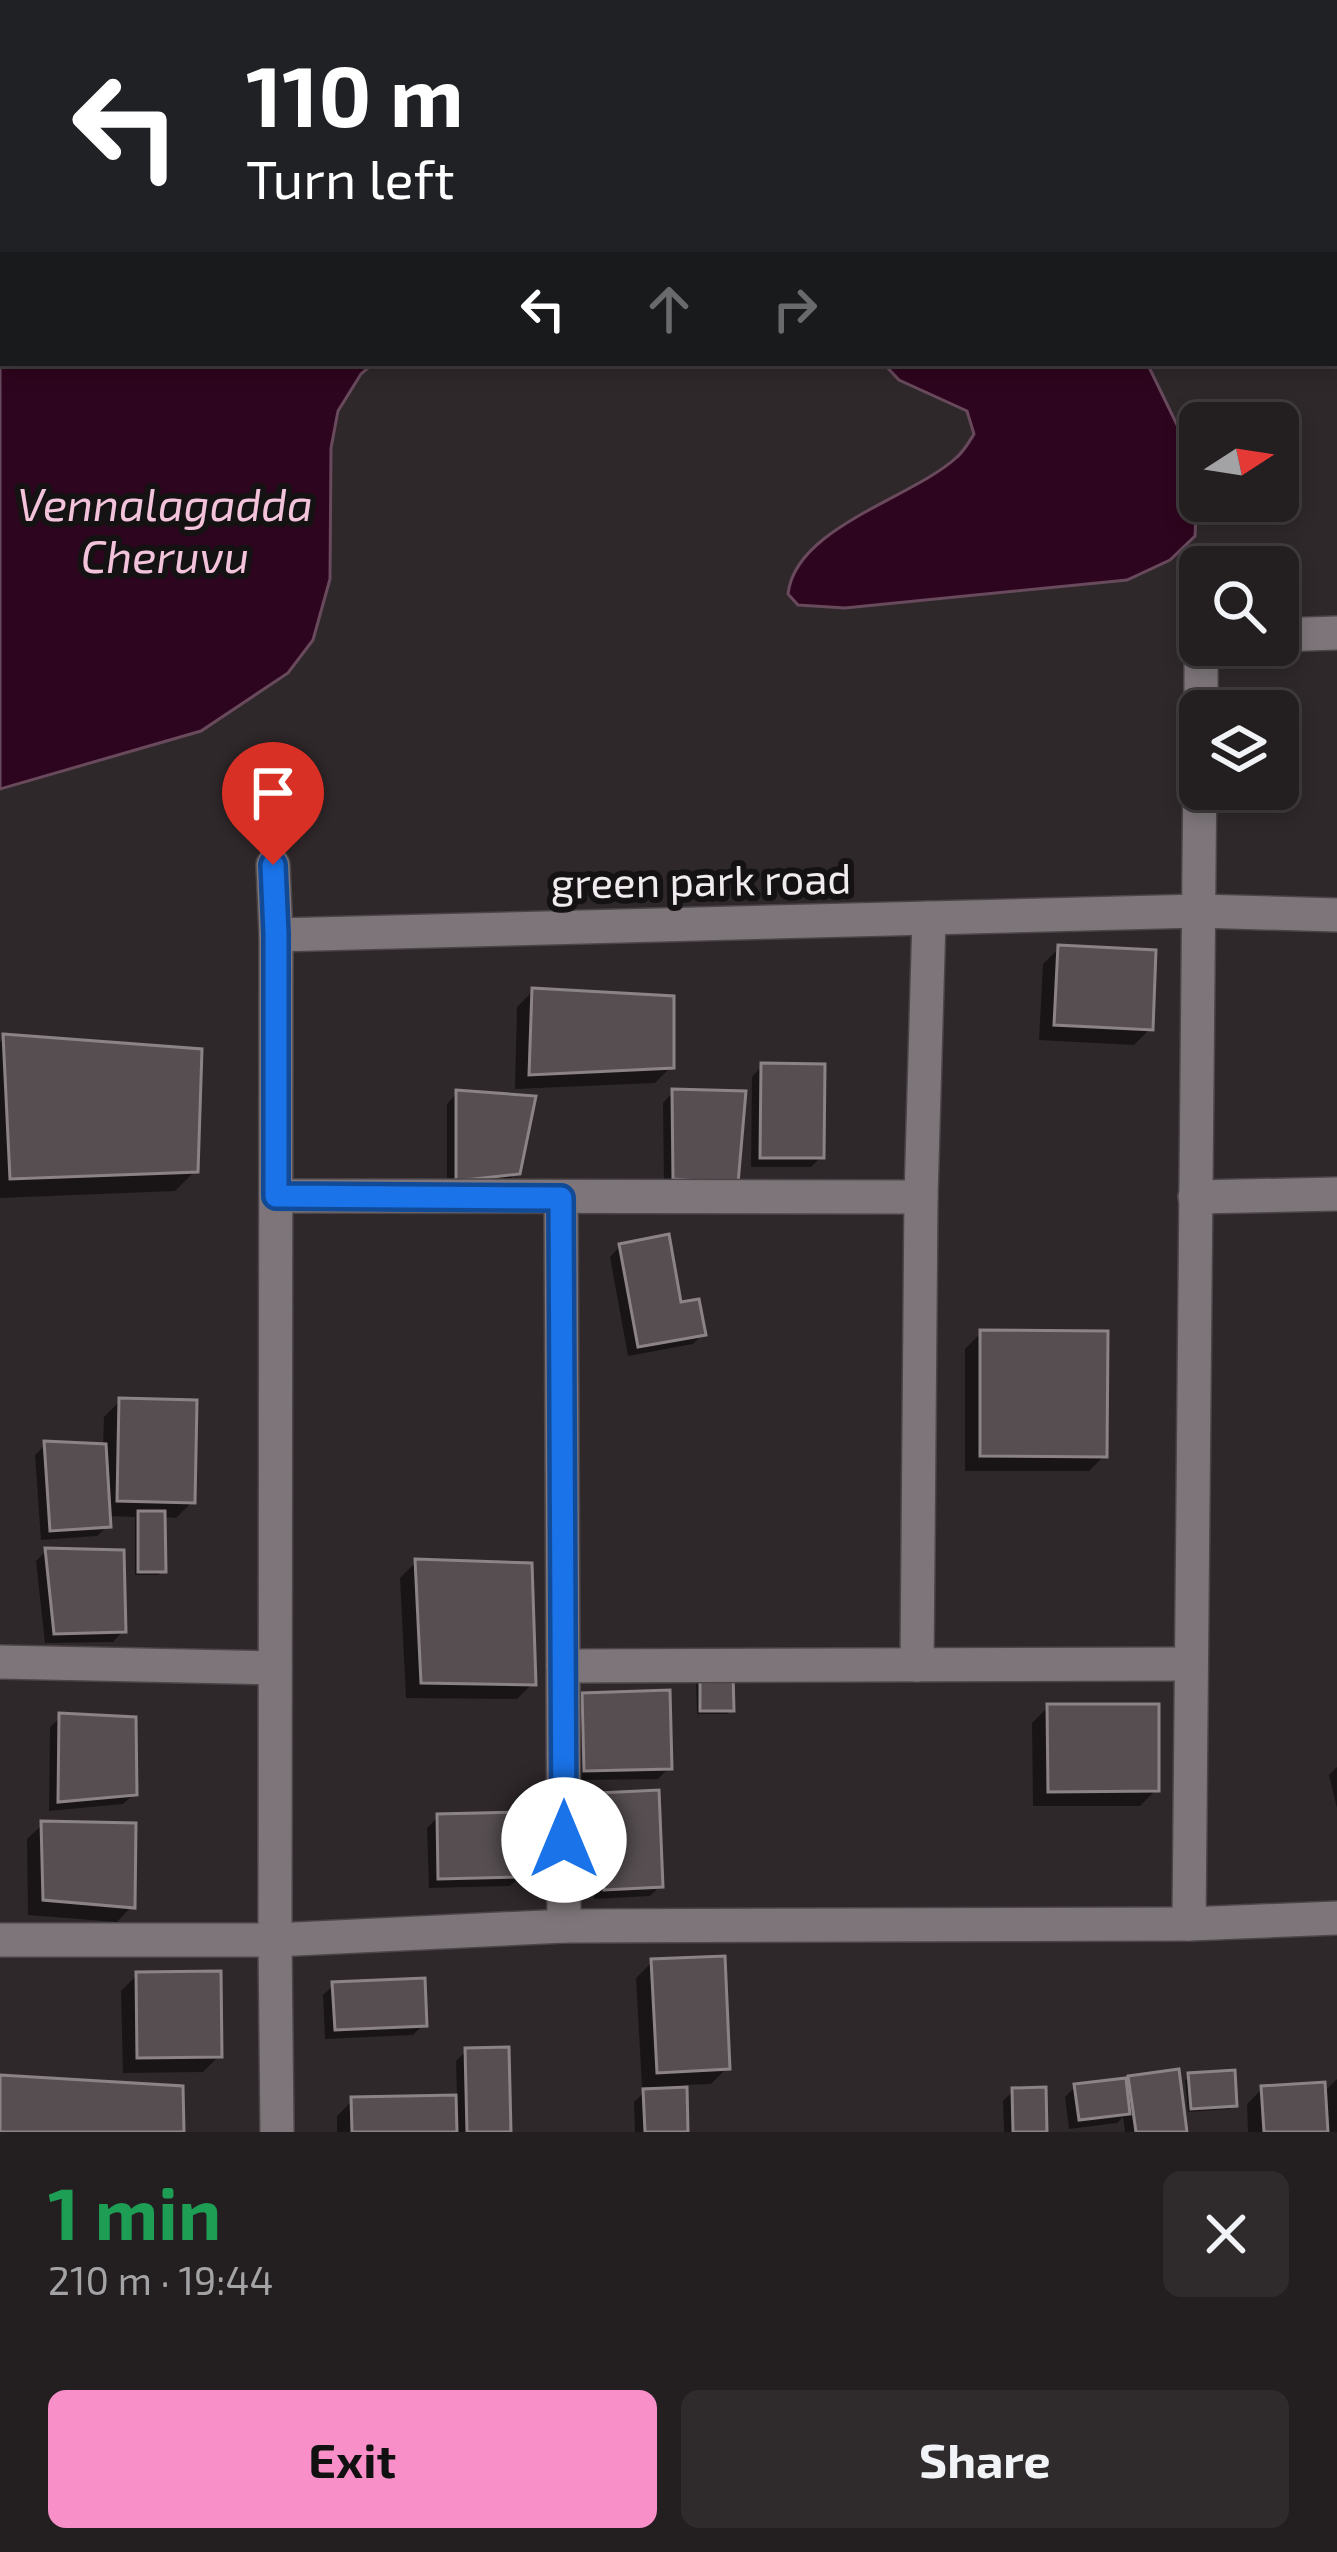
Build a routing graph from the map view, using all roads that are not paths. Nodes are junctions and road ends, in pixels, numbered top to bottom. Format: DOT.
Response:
graph roads {
  1 [pos="1337,633"];
  2 [pos="1299,634"];
  3 [pos="1199,810"];
  4 [pos="273,865"];
  5 [pos="1198,910"];
  6 [pos="1337,915"];
  7 [pos="929,918"];
  8 [pos="276,934"];
  9 [pos="1337,1194"];
  10 [pos="276,1196"];
  11 [pos="920,1197"];
  12 [pos="1195,1197"];
  13 [pos="561,1198"];
  14 [pos="0,1662"];
  15 [pos="1191,1664"];
  16 [pos="917,1665"];
  17 [pos="563,1666"];
  18 [pos="275,1668"];
  19 [pos="1337,1918"];
  20 [pos="1189,1924"];
  21 [pos="564,1926"];
  22 [pos="0,1940"];
  23 [pos="275,1940"];
  24 [pos="278,2132"];
  1 -- 2 [label="street"];
  3 -- 5 [label="street"];
  4 -- 8 [label="street"];
  5 -- 6 [label="street, green park road"];
  5 -- 7 [label="street, green park road"];
  5 -- 12 [label="street"];
  7 -- 8 [label="street, green park road"];
  7 -- 11 [label="street"];
  8 -- 10 [label="street"];
  9 -- 12 [label="street"];
  10 -- 13 [label="street"];
  10 -- 18 [label="street"];
  11 -- 13 [label="street"];
  11 -- 16 [label="street"];
  12 -- 15 [label="street"];
  13 -- 17 [label="street"];
  14 -- 18 [label="street"];
  15 -- 16 [label="street"];
  15 -- 20 [label="street"];
  16 -- 17 [label="street"];
  17 -- 21 [label="street"];
  18 -- 23 [label="street"];
  19 -- 20 [label="street"];
  20 -- 21 [label="street"];
  21 -- 23 [label="street"];
  22 -- 23 [label="street"];
  23 -- 24 [label="street"];
}
